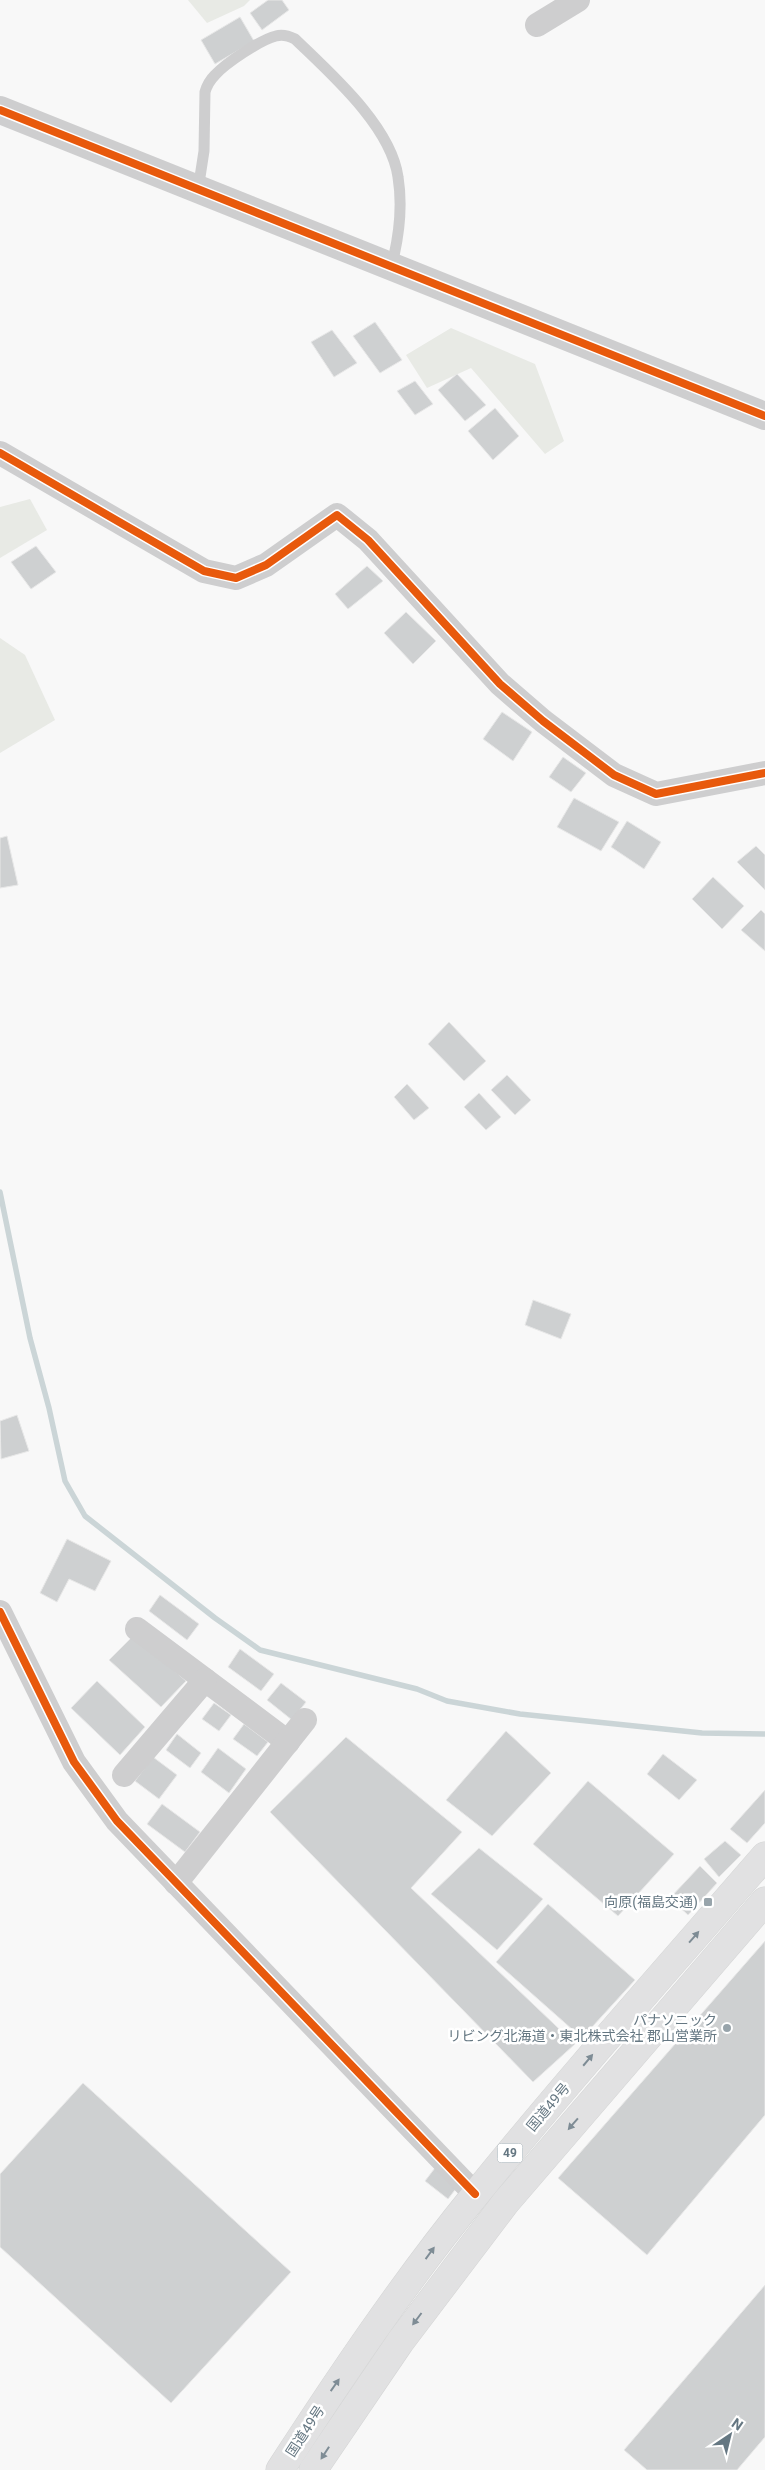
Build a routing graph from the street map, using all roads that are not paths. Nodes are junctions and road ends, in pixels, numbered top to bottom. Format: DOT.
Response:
graph roads {
  1 [pos="578,0"];
  2 [pos="537,26"];
  3 [pos="0,110"];
  4 [pos="198,190"];
  5 [pos="391,268"];
  6 [pos="765,416"];
  7 [pos="0,453"];
  8 [pos="765,773"];
  9 [pos="0,1612"];
  10 [pos="136,1629"];
  11 [pos="205,1680"];
  12 [pos="305,1720"];
  13 [pos="288,1742"];
  14 [pos="124,1775"];
  15 [pos="765,1856"];
  16 [pos="176,1883"];
  17 [pos="765,1901"];
  18 [pos="475,2194"];
  19 [pos="280,2470"];
  20 [pos="313,2470"];
  1 -- 2 [label="street"];
  3 -- 4 [label="street"];
  4 -- 5 [label="street"];
  4 -- 5 [label="lane"];
  5 -- 6 [label="street"];
  7 -- 8 [label="street"];
  9 -- 16 [label="street"];
  10 -- 11 [label="street"];
  11 -- 13 [label="street"];
  11 -- 14 [label="street"];
  12 -- 13 [label="street"];
  13 -- 16 [label="street"];
  18 -- 15 [label="highway, 国道49号 / 49, one-way"];
  16 -- 18 [label="street"];
  17 -- 20 [label="highway, 国道49号 / 49, one-way"];
  19 -- 18 [label="highway, 国道49号 / 49, one-way"];
}
